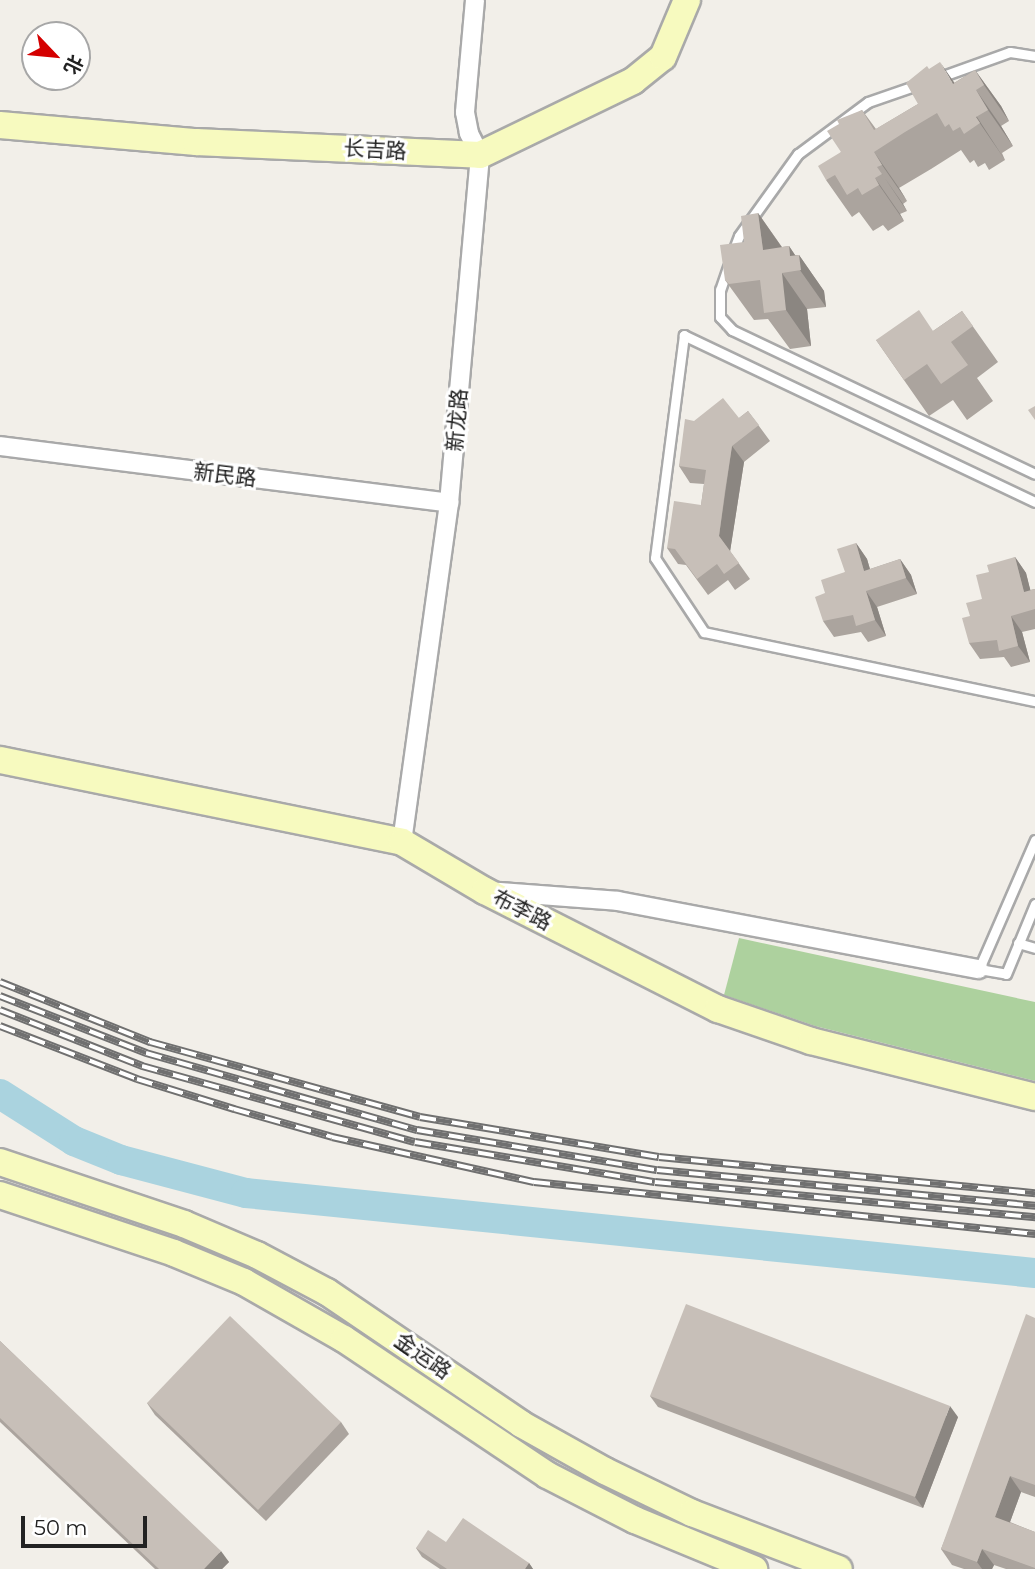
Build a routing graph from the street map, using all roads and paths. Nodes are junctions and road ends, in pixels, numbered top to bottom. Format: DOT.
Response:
graph roads {
  1 [pos="475,0"];
  2 [pos="687,0"];
  3 [pos="1035,55"];
  4 [pos="0,125"];
  5 [pos="480,155"];
  6 [pos="0,446"];
  7 [pos="1035,474"];
  8 [pos="1035,502"];
  9 [pos="449,503"];
  10 [pos="1035,701"];
  11 [pos="0,760"];
  12 [pos="1035,840"];
  13 [pos="402,842"];
  14 [pos="485,891"];
  15 [pos="1035,904"];
  16 [pos="1018,943"];
  17 [pos="1035,948"];
  18 [pos="979,968"];
  19 [pos="1035,1097"];
  20 [pos="0,1163"];
  21 [pos="0,1195"];
  22 [pos="754,1569"];
  23 [pos="839,1569"];
  1 -- 5 [label="street, 新龙路"];
  2 -- 5 [label="main road, 长吉路"];
  3 -- 7 [label="lane"];
  4 -- 5 [label="main road, 长吉路"];
  5 -- 9 [label="street, 新龙路"];
  6 -- 9 [label="street, 新民路"];
  8 -- 10 [label="lane"];
  9 -- 13 [label="street, 新龙路"];
  11 -- 13 [label="main road, 布李路"];
  12 -- 18 [label="lane"];
  13 -- 14 [label="main road, 布李路"];
  14 -- 18 [label="street"];
  14 -- 19 [label="main road, 布李路"];
  15 -- 16 [label="lane"];
  16 -- 17 [label="lane"];
  16 -- 18 [label="lane"];
  20 -- 23 [label="main road, 金运路"];
  21 -- 22 [label="main road, 金运路"];
}
